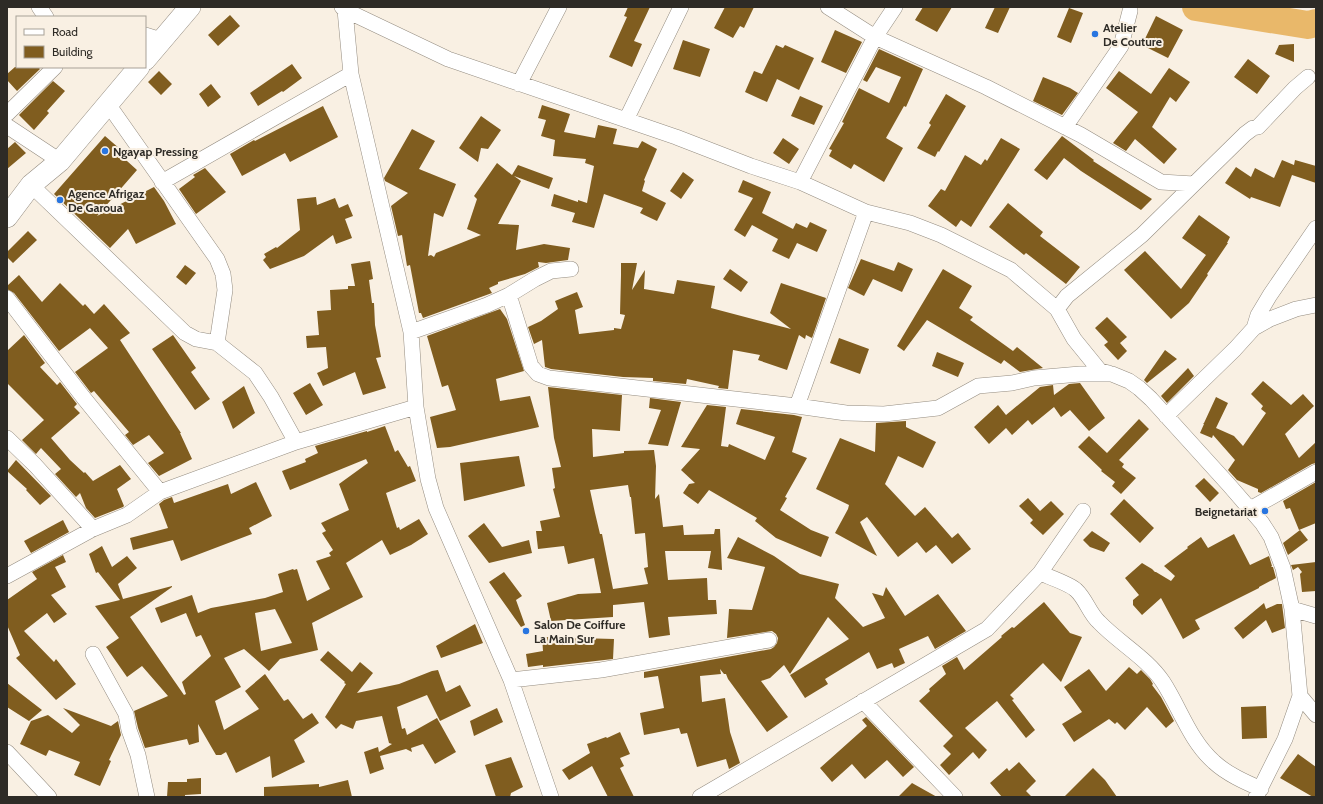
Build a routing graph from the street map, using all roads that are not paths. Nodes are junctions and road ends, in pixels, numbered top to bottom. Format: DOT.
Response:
graph roads {
  1 [pos="39,7"];
  2 [pos="190,7"];
  3 [pos="559,7"];
  4 [pos="681,7"];
  5 [pos="828,7"];
  6 [pos="895,7"];
  7 [pos="343,9"];
  8 [pos="1130,12"];
  9 [pos="45,16"];
  10 [pos="875,36"];
  11 [pos="153,37"];
  12 [pos="146,57"];
  13 [pos="54,68"];
  14 [pos="138,68"];
  15 [pos="352,74"];
  16 [pos="1308,77"];
  17 [pos="519,84"];
  18 [pos="108,104"];
  19 [pos="7,114"];
  20 [pos="626,120"];
  21 [pos="7,126"];
  22 [pos="1065,127"];
  23 [pos="60,161"];
  24 [pos="162,182"];
  25 [pos="800,182"];
  26 [pos="1194,184"];
  27 [pos="31,185"];
  28 [pos="866,212"];
  29 [pos="7,217"];
  30 [pos="1316,228"];
  31 [pos="571,269"];
  32 [pos="509,295"];
  33 [pos="7,298"];
  34 [pos="1316,305"];
  35 [pos="1057,309"];
  36 [pos="1254,328"];
  37 [pos="411,332"];
  38 [pos="217,343"];
  39 [pos="1112,374"];
  40 [pos="798,406"];
  41 [pos="416,407"];
  42 [pos="1166,416"];
  43 [pos="7,438"];
  44 [pos="296,442"];
  45 [pos="1315,473"];
  46 [pos="160,492"];
  47 [pos="1250,509"];
  48 [pos="1083,512"];
  49 [pos="93,529"];
  50 [pos="1040,573"];
  51 [pos="7,576"];
  52 [pos="1292,609"];
  53 [pos="1316,616"];
  54 [pos="769,640"];
  55 [pos="93,654"];
  56 [pos="511,680"];
  57 [pos="1300,696"];
  58 [pos="863,701"];
  59 [pos="1316,714"];
  60 [pos="7,752"];
  61 [pos="1259,793"];
  62 [pos="49,797"];
  63 [pos="146,797"];
  64 [pos="551,797"];
  65 [pos="700,797"];
  66 [pos="955,797"];
  1 -- 9 [label="street"];
  2 -- 11 [label="main road"];
  3 -- 17 [label="street"];
  4 -- 20 [label="street"];
  5 -- 10 [label="street"];
  6 -- 10 [label="street"];
  7 -- 15 [label="street"];
  7 -- 17 [label="street"];
  8 -- 22 [label="street"];
  10 -- 22 [label="street"];
  10 -- 25 [label="street"];
  11 -- 12 [label="main road"];
  13 -- 19 [label="street"];
  14 -- 18 [label="main road"];
  15 -- 24 [label="street"];
  15 -- 37 [label="street"];
  16 -- 26 [label="street"];
  17 -- 20 [label="street"];
  18 -- 23 [label="main road"];
  18 -- 24 [label="street"];
  20 -- 25 [label="street"];
  21 -- 23 [label="street"];
  22 -- 26 [label="street"];
  23 -- 27 [label="main road"];
  24 -- 38 [label="street"];
  25 -- 28 [label="street"];
  26 -- 35 [label="street"];
  27 -- 29 [label="main road"];
  27 -- 38 [label="street"];
  28 -- 35 [label="street"];
  28 -- 40 [label="street"];
  30 -- 36 [label="street"];
  31 -- 32 [label="street"];
  32 -- 37 [label="street"];
  32 -- 40 [label="street"];
  33 -- 46 [label="street"];
  34 -- 36 [label="street"];
  35 -- 39 [label="street"];
  36 -- 42 [label="street"];
  37 -- 41 [label="street"];
  38 -- 44 [label="street"];
  39 -- 40 [label="street"];
  39 -- 42 [label="street"];
  41 -- 44 [label="street"];
  41 -- 56 [label="street"];
  42 -- 47 [label="street"];
  43 -- 49 [label="street"];
  44 -- 46 [label="street"];
  45 -- 47 [label="street"];
  46 -- 49 [label="street"];
  47 -- 52 [label="street"];
  48 -- 50 [label="street"];
  49 -- 51 [label="street"];
  50 -- 58 [label="street"];
  50 -- 61 [label="street"];
  52 -- 53 [label="street"];
  52 -- 57 [label="street"];
  54 -- 56 [label="street"];
  55 -- 63 [label="street"];
  56 -- 64 [label="street"];
  57 -- 59 [label="street"];
  57 -- 61 [label="street"];
  58 -- 65 [label="street"];
  58 -- 66 [label="street"];
  60 -- 62 [label="street"];
}
